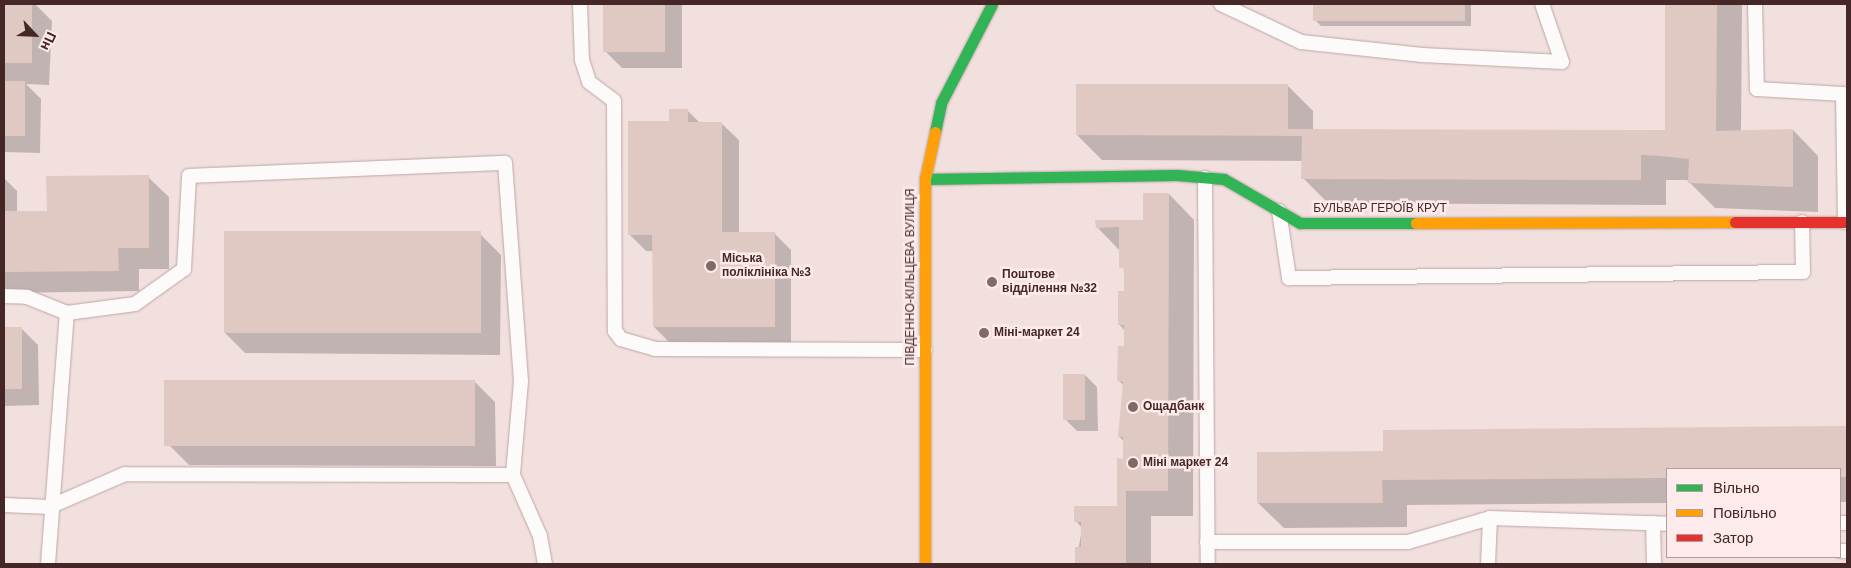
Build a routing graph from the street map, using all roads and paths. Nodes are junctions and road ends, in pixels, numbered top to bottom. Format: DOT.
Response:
graph roads {
  1 [pos="580,4"];
  2 [pos="992,4"];
  3 [pos="1221,4"];
  4 [pos="1542,4"];
  5 [pos="1755,4"];
  6 [pos="1204,178"];
  7 [pos="925,179"];
  8 [pos="1279,210"];
  9 [pos="1802,222"];
  10 [pos="1846,222"];
  11 [pos="4,296"];
  12 [pos="67,313"];
  13 [pos="925,350"];
  14 [pos="513,475"];
  15 [pos="4,505"];
  16 [pos="49,507"];
  17 [pos="1490,518"];
  18 [pos="1660,524"];
  19 [pos="1207,542"];
  20 [pos="48,564"];
  21 [pos="545,564"];
  22 [pos="925,564"];
  23 [pos="1208,564"];
  24 [pos="1488,564"];
  25 [pos="1654,564"];
  1 -- 13 [label="lane"];
  2 -- 7 [label="street, ПІВДЕННО-КІЛЬЦЕВА ВУЛИЦЯ"];
  3 -- 4 [label="lane"];
  5 -- 10 [label="lane"];
  6 -- 7 [label="street, БУЛЬВАР ГЕРОЇВ КРУТ"];
  6 -- 8 [label="street, БУЛЬВАР ГЕРОЇВ КРУТ"];
  6 -- 19 [label="lane"];
  7 -- 13 [label="street, ПІВДЕННО-КІЛЬЦЕВА ВУЛИЦЯ"];
  8 -- 9 [label="street, БУЛЬВАР ГЕРОЇВ КРУТ"];
  8 -- 9 [label="lane"];
  9 -- 10 [label="street, БУЛЬВАР ГЕРОЇВ КРУТ"];
  11 -- 12 [label="lane"];
  12 -- 14 [label="lane"];
  12 -- 16 [label="lane"];
  13 -- 22 [label="street, ПІВДЕННО-КІЛЬЦЕВА ВУЛИЦЯ"];
  14 -- 16 [label="lane"];
  14 -- 21 [label="lane"];
  15 -- 16 [label="lane"];
  16 -- 20 [label="lane"];
  17 -- 18 [label="lane"];
  17 -- 19 [label="lane"];
  17 -- 24 [label="lane"];
  18 -- 25 [label="lane"];
  19 -- 23 [label="lane"];
}
